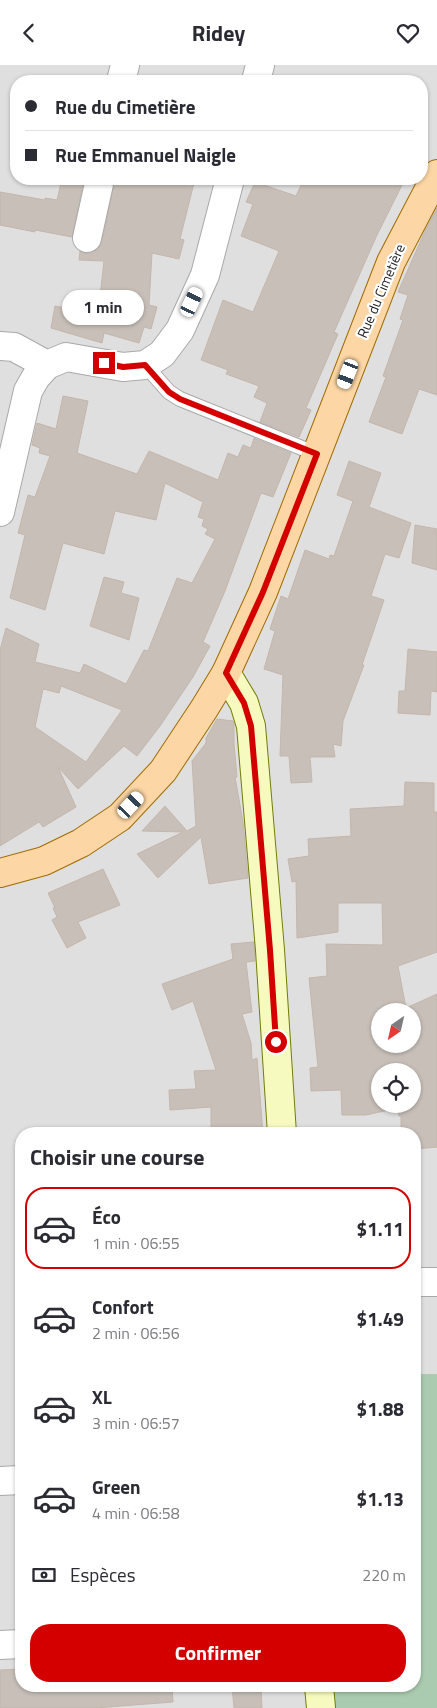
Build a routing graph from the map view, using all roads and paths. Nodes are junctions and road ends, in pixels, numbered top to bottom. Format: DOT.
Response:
graph roads {
  1 [pos="437,174"];
  2 [pos="99,185"];
  3 [pos="228,185"];
  4 [pos="87,238"];
  5 [pos="0,346"];
  6 [pos="47,365"];
  7 [pos="145,365"];
  8 [pos="317,454"];
  9 [pos="0,512"];
  10 [pos="226,673"];
  11 [pos="0,873"];
  12 [pos="282,1127"];
  13 [pos="421,1282"];
  14 [pos="437,1282"];
  15 [pos="15,1480"];
  16 [pos="0,1481"];
  17 [pos="15,1644"];
  18 [pos="0,1645"];
  19 [pos="319,1692"];
  20 [pos="320,1708"];
  1 -- 8 [label="main road, Rue du Cimetière"];
  2 -- 4 [label="street"];
  3 -- 7 [label="street"];
  5 -- 6 [label="street"];
  6 -- 7 [label="street"];
  6 -- 9 [label="street"];
  7 -- 8 [label="lane"];
  8 -- 10 [label="main road, Rue du Cimetière"];
  10 -- 11 [label="main road, Rue du Cimetière"];
  10 -- 12 [label="street"];
  13 -- 14 [label="street"];
  15 -- 16 [label="street"];
  17 -- 18 [label="street"];
  19 -- 20 [label="street"];
}
